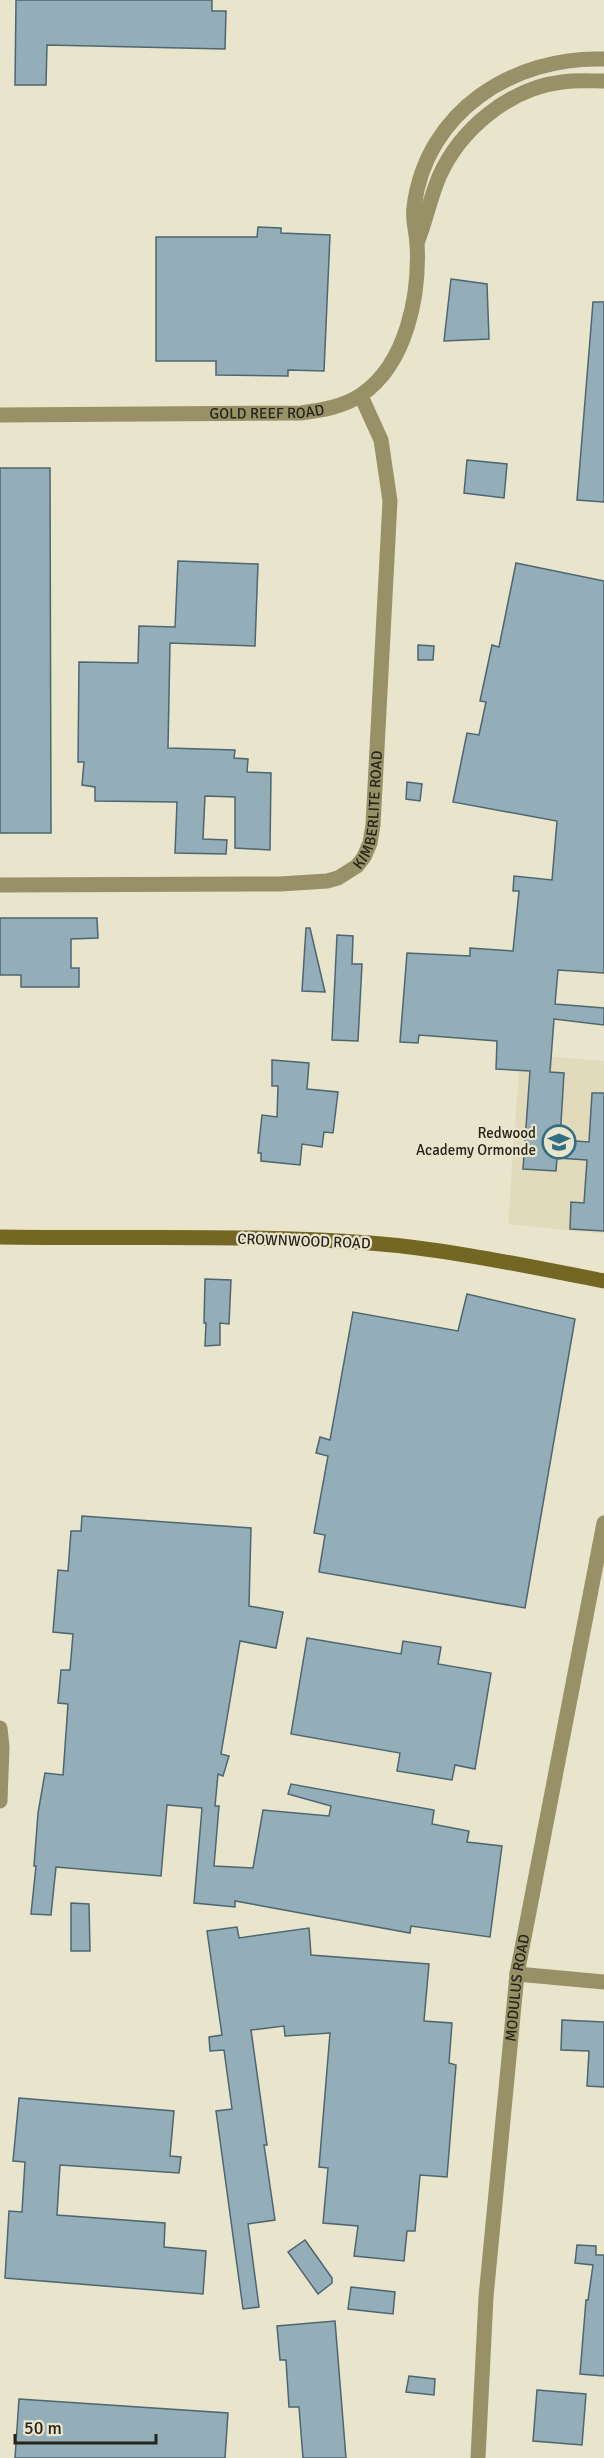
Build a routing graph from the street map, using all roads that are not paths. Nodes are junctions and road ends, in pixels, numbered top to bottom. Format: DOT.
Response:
graph roads {
  1 [pos="604,59"];
  2 [pos="604,81"];
  3 [pos="417,243"];
  4 [pos="360,396"];
  5 [pos="0,415"];
  6 [pos="0,885"];
  7 [pos="0,1237"];
  8 [pos="604,1281"];
  9 [pos="604,1523"];
  10 [pos="0,1728"];
  11 [pos="0,1801"];
  12 [pos="517,1974"];
  13 [pos="604,1982"];
  14 [pos="478,2458"];
  1 -- 3 [label="street, GOLD REEF ROAD"];
  2 -- 3 [label="street, GOLD REEF ROAD"];
  3 -- 4 [label="street, GOLD REEF ROAD"];
  4 -- 5 [label="street, GOLD REEF ROAD"];
  4 -- 6 [label="street, KIMBERLITE ROAD"];
  7 -- 8 [label="main road, CROWNWOOD ROAD"];
  9 -- 12 [label="street, MODULUS ROAD"];
  10 -- 11 [label="street"];
  12 -- 13 [label="street"];
  12 -- 14 [label="street, MODULUS ROAD"];
}
